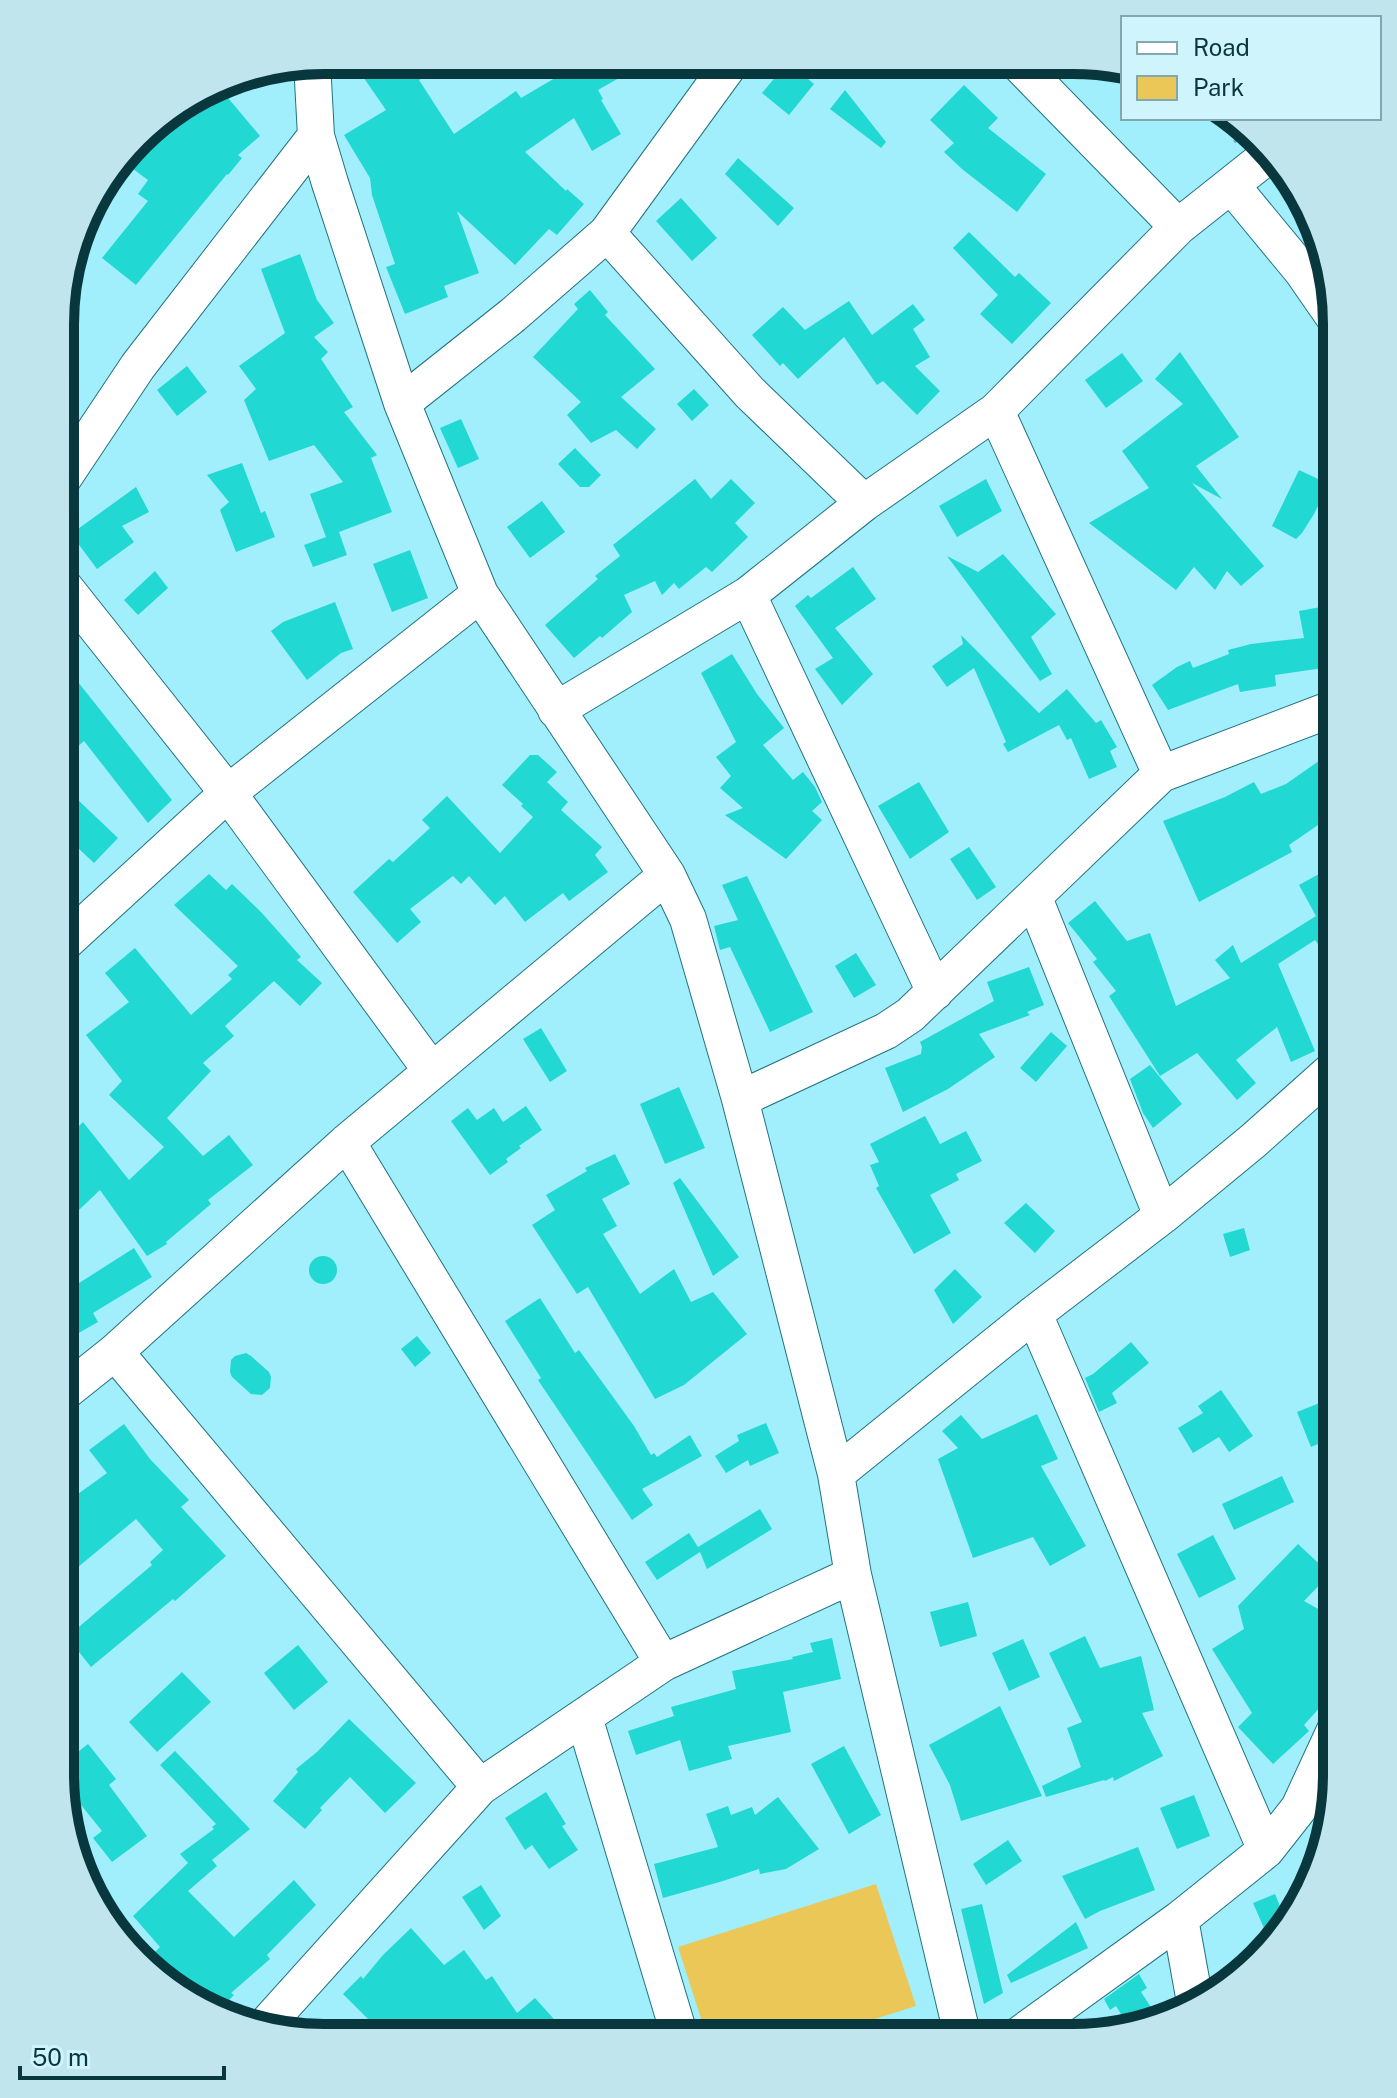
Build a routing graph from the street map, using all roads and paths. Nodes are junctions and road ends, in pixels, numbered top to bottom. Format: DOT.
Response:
graph roads {
  1 [pos="722,74"];
  2 [pos="1029,74"];
  3 [pos="313,75"];
  4 [pos="316,136"];
  5 [pos="1261,161"];
  6 [pos="1231,185"];
  7 [pos="1178,227"];
  8 [pos="607,233"];
  9 [pos="1321,298"];
  10 [pos="402,403"];
  11 [pos="996,411"];
  12 [pos="74,462"];
  13 [pos="864,503"];
  14 [pos="480,594"];
  15 [pos="748,595"];
  16 [pos="74,599"];
  17 [pos="556,710"];
  18 [pos="1323,712"];
  19 [pos="1161,774"];
  20 [pos="228,793"];
  21 [pos="667,875"];
  22 [pos="1034,898"];
  23 [pos="74,934"];
  24 [pos="935,992"];
  25 [pos="431,1070"];
  26 [pos="1322,1079"];
  27 [pos="740,1099"];
  28 [pos="347,1142"];
  29 [pos="1162,1216"];
  30 [pos="1034,1314"];
  31 [pos="115,1352"];
  32 [pos="74,1385"];
  33 [pos="836,1474"];
  34 [pos="853,1575"];
  35 [pos="663,1663"];
  36 [pos="584,1717"];
  37 [pos="1322,1758"];
  38 [pos="480,1787"];
  39 [pos="1266,1850"];
  40 [pos="1180,1919"];
  41 [pos="1193,1993"];
  42 [pos="272,2018"];
  43 [pos="676,2024"];
  44 [pos="960,2024"];
  45 [pos="1034,2024"];
  1 -- 8 [label="street"];
  2 -- 7 [label="street"];
  3 -- 4 [label="street"];
  4 -- 10 [label="street"];
  4 -- 12 [label="street"];
  5 -- 6 [label="street"];
  6 -- 7 [label="street"];
  6 -- 9 [label="street"];
  7 -- 11 [label="street"];
  8 -- 10 [label="street"];
  8 -- 13 [label="street"];
  10 -- 14 [label="street"];
  11 -- 13 [label="street"];
  11 -- 19 [label="street"];
  13 -- 15 [label="street"];
  14 -- 17 [label="street"];
  14 -- 20 [label="street"];
  15 -- 17 [label="street"];
  15 -- 24 [label="street"];
  16 -- 20 [label="street"];
  17 -- 21 [label="street"];
  18 -- 19 [label="street"];
  19 -- 22 [label="street"];
  20 -- 23 [label="street"];
  20 -- 25 [label="street"];
  21 -- 25 [label="street"];
  21 -- 27 [label="street"];
  22 -- 24 [label="street"];
  22 -- 29 [label="street"];
  24 -- 27 [label="street"];
  25 -- 28 [label="street"];
  26 -- 29 [label="street"];
  27 -- 33 [label="street"];
  28 -- 31 [label="street"];
  28 -- 35 [label="street"];
  29 -- 30 [label="street"];
  30 -- 33 [label="street"];
  30 -- 39 [label="street"];
  31 -- 32 [label="street"];
  31 -- 38 [label="street"];
  33 -- 34 [label="street"];
  34 -- 35 [label="street"];
  34 -- 44 [label="street"];
  35 -- 36 [label="street"];
  36 -- 38 [label="street"];
  36 -- 43 [label="street"];
  37 -- 39 [label="street"];
  38 -- 42 [label="street"];
  39 -- 40 [label="street"];
  40 -- 41 [label="street"];
  40 -- 45 [label="street"];
}
